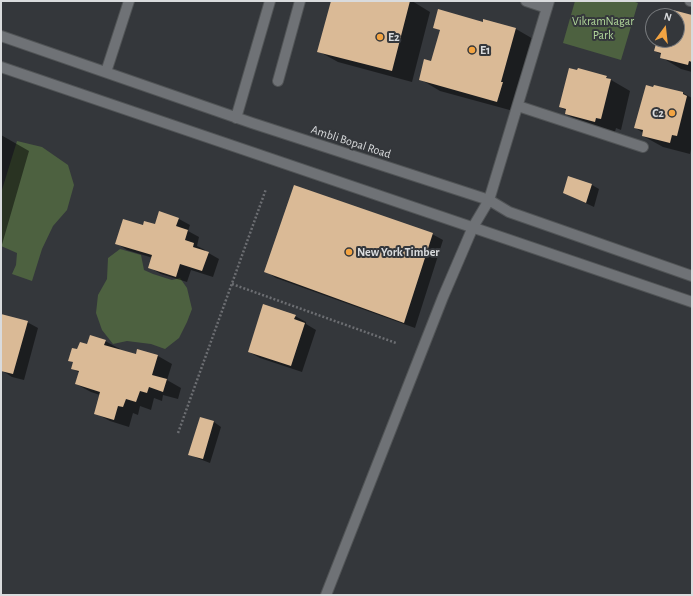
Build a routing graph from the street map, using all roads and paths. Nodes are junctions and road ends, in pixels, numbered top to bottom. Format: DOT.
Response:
graph roads {
  1 [pos="129,1"];
  2 [pos="270,1"];
  3 [pos="300,1"];
  4 [pos="526,1"];
  5 [pos="548,4"];
  6 [pos="1,36"];
  7 [pos="1,67"];
  8 [pos="106,72"];
  9 [pos="278,81"];
  10 [pos="518,106"];
  11 [pos="236,118"];
  12 [pos="643,147"];
  13 [pos="266,189"];
  14 [pos="490,200"];
  15 [pos="473,227"];
  16 [pos="692,276"];
  17 [pos="232,284"];
  18 [pos="692,302"];
  19 [pos="396,343"];
  20 [pos="178,433"];
  21 [pos="326,595"];
  1 -- 8 [label="street"];
  2 -- 11 [label="street"];
  3 -- 9 [label="street"];
  4 -- 5 [label="street"];
  5 -- 10 [label="street"];
  6 -- 8 [label="street, Ambli Bopal Road"];
  7 -- 15 [label="street"];
  8 -- 11 [label="street, Ambli Bopal Road"];
  10 -- 12 [label="street"];
  10 -- 14 [label="street"];
  11 -- 14 [label="street, Ambli Bopal Road"];
  13 -- 17 [label="path"];
  14 -- 15 [label="street"];
  14 -- 16 [label="street, Ambli Bopal Road"];
  15 -- 18 [label="street"];
  15 -- 21 [label="street"];
  17 -- 19 [label="path"];
  17 -- 20 [label="path"];
}
